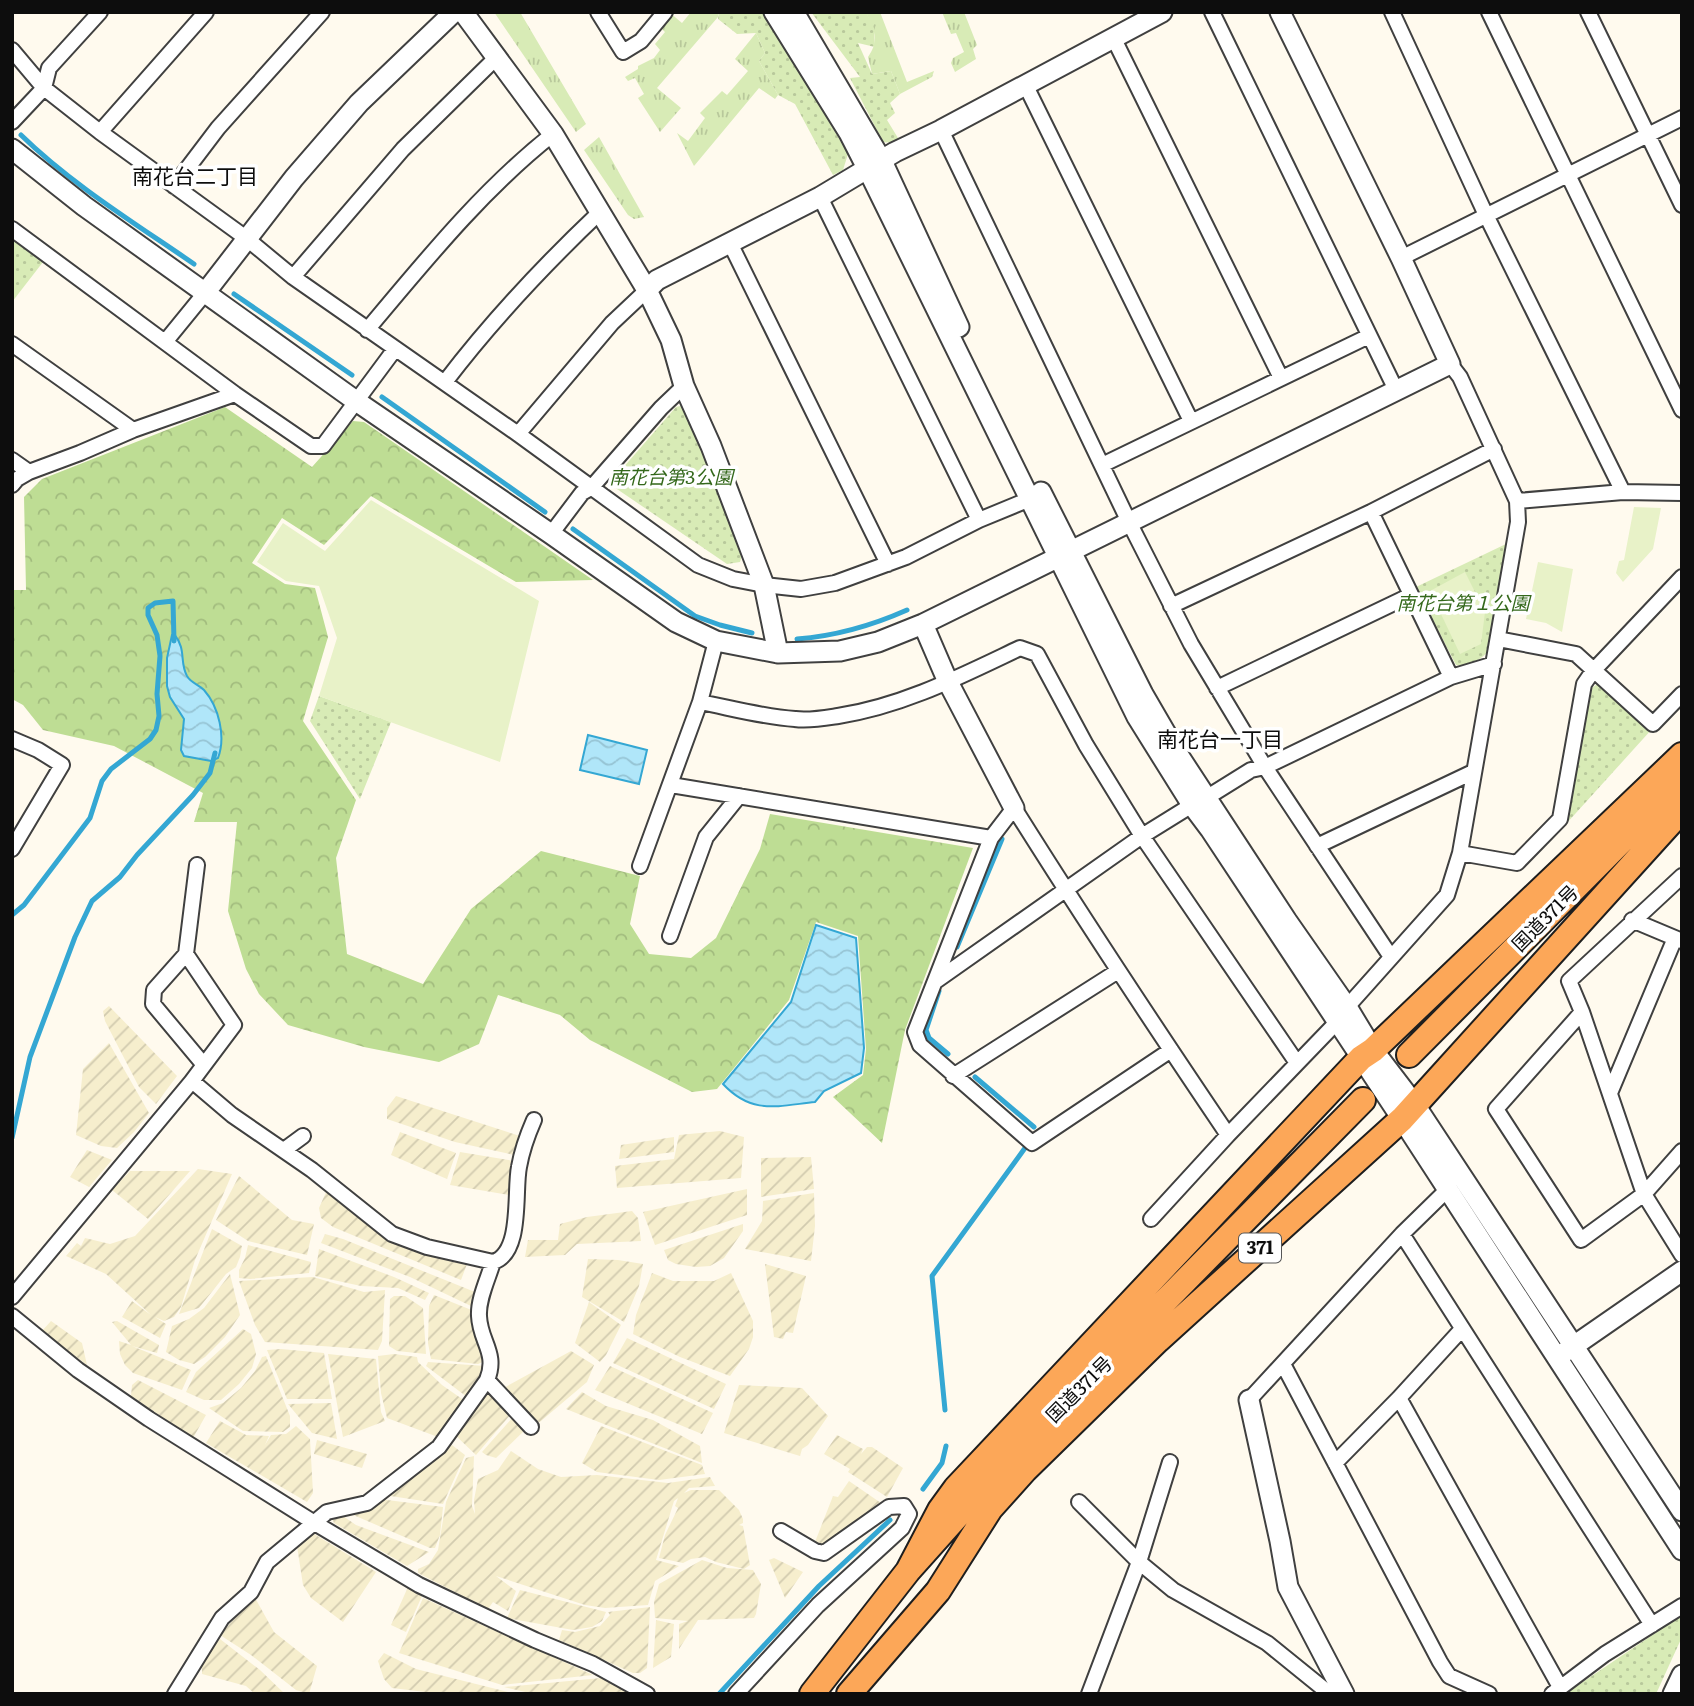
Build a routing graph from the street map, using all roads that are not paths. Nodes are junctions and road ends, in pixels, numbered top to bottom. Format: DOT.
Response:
graph roads {
  1 [pos="100,12"];
  2 [pos="206,12"];
  3 [pos="322,12"];
  4 [pos="454,12"];
  5 [pos="463,12"];
  6 [pos="598,12"];
  7 [pos="665,12"];
  8 [pos="774,12"];
  9 [pos="794,12"];
  10 [pos="1162,12"];
  11 [pos="1212,12"];
  12 [pos="1280,12"];
  13 [pos="1391,12"];
  14 [pos="1489,12"];
  15 [pos="1588,12"];
  16 [pos="1114,37"];
  17 [pos="12,50"];
  18 [pos="498,56"];
  19 [pos="1025,84"];
  20 [pos="44,88"];
  21 [pos="1682,118"];
  22 [pos="12,122"];
  23 [pos="941,130"];
  24 [pos="100,132"];
  25 [pos="553,134"];
  26 [pos="1648,135"];
  27 [pos="12,149"];
  28 [pos="875,165"];
  29 [pos="1567,176"];
  30 [pos="174,186"];
  31 [pos="820,197"];
  32 [pos="1682,205"];
  33 [pos="600,212"];
  34 [pos="1486,215"];
  35 [pos="12,229"];
  36 [pos="246,238"];
  37 [pos="730,243"];
  38 [pos="1401,258"];
  39 [pos="293,277"];
  40 [pos="648,290"];
  41 [pos="205,293"];
  42 [pos="367,330"];
  43 [pos="1369,336"];
  44 [pos="165,342"];
  45 [pos="12,344"];
  46 [pos="395,349"];
  47 [pos="1450,364"];
  48 [pos="1281,378"];
  49 [pos="444,383"];
  50 [pos="684,386"];
  51 [pos="1396,390"];
  52 [pos="234,394"];
  53 [pos="356,401"];
  54 [pos="1682,410"];
  55 [pos="1191,421"];
  56 [pos="133,430"];
  57 [pos="518,434"];
  58 [pos="1494,449"];
  59 [pos="12,460"];
  60 [pos="1102,465"];
  61 [pos="29,472"];
  62 [pos="12,485"];
  63 [pos="591,488"];
  64 [pos="1623,492"];
  65 [pos="1682,493"];
  66 [pos="1030,499"];
  67 [pos="1517,501"];
  68 [pos="1371,512"];
  69 [pos="979,520"];
  70 [pos="1129,522"];
  71 [pos="551,534"];
  72 [pos="1064,554"];
  73 [pos="888,564"];
  74 [pos="1682,577"];
  75 [pos="764,585"];
  76 [pos="1411,596"];
  77 [pos="1171,606"];
  78 [pos="923,624"];
  79 [pos="1498,639"];
  80 [pos="716,641"];
  81 [pos="778,653"];
  82 [pos="1494,664"];
  83 [pos="1593,671"];
  84 [pos="1451,677"];
  85 [pos="948,682"];
  86 [pos="1217,688"];
  87 [pos="1682,694"];
  88 [pos="700,702"];
  89 [pos="12,739"];
  90 [pos="1682,755"];
  91 [pos="1265,767"];
  92 [pos="1473,772"];
  93 [pos="1682,780"];
  94 [pos="671,785"];
  95 [pos="739,796"];
  96 [pos="1199,801"];
  97 [pos="1014,808"];
  98 [pos="1682,810"];
  99 [pos="18,828"];
  100 [pos="1142,836"];
  101 [pos="991,838"];
  102 [pos="1317,846"];
  103 [pos="12,849"];
  104 [pos="1460,853"];
  105 [pos="197,865"];
  106 [pos="640,866"];
  107 [pos="1682,876"];
  108 [pos="1066,890"];
  109 [pos="1632,920"];
  110 [pos="670,936"];
  111 [pos="1678,939"];
  112 [pos="186,954"];
  113 [pos="1391,957"];
  114 [pos="1118,971"];
  115 [pos="935,982"];
  116 [pos="1582,1013"];
  117 [pos="1347,1018"];
  118 [pos="1171,1050"];
  119 [pos="1367,1054"];
  120 [pos="1409,1055"];
  121 [pos="1297,1063"];
  122 [pos="204,1065"];
  123 [pos="954,1076"];
  124 [pos="192,1081"];
  125 [pos="1610,1093"];
  126 [pos="1363,1100"];
  127 [pos="1408,1112"];
  128 [pos="534,1120"];
  129 [pos="1228,1135"];
  130 [pos="303,1136"];
  131 [pos="284,1150"];
  132 [pos="1682,1151"];
  133 [pos="1447,1190"];
  134 [pos="1644,1194"];
  135 [pos="1151,1219"];
  136 [pos="1402,1234"];
  137 [pos="1682,1255"];
  138 [pos="493,1262"];
  139 [pos="1682,1271"];
  140 [pos="12,1297"];
  141 [pos="12,1316"];
  142 [pos="1462,1329"];
  143 [pos="1573,1346"];
  144 [pos="1556,1358"];
  145 [pos="1283,1364"];
  146 [pos="488,1380"];
  147 [pos="1399,1398"];
  148 [pos="1249,1400"];
  149 [pos="531,1427"];
  150 [pos="1170,1462"];
  151 [pos="1335,1463"];
  152 [pos="976,1496"];
  153 [pos="1079,1502"];
  154 [pos="940,1510"];
  155 [pos="1682,1511"];
  156 [pos="313,1522"];
  157 [pos="781,1531"];
  158 [pos="1682,1550"];
  159 [pos="1139,1562"];
  160 [pos="908,1571"];
  161 [pos="1682,1606"];
  162 [pos="1651,1625"];
  163 [pos="1682,1675"];
  164 [pos="804,1689"];
  165 [pos="1556,1690"];
  166 [pos="175,1694"];
  167 [pos="646,1694"];
  168 [pos="736,1694"];
  169 [pos="839,1694"];
  170 [pos="849,1694"];
  171 [pos="1089,1694"];
  172 [pos="1330,1694"];
  173 [pos="1344,1694"];
  174 [pos="1489,1694"];
  175 [pos="1673,1694"];
  1 -- 20 [label="street"];
  2 -- 24 [label="street"];
  3 -- 30 [label="street"];
  4 -- 36 [label="street"];
  5 -- 18 [label="street"];
  6 -- 7 [label="street"];
  8 -- 28 [label="street"];
  9 -- 28 [label="street"];
  10 -- 16 [label="street"];
  11 -- 43 [label="street"];
  12 -- 38 [label="street"];
  13 -- 34 [label="street"];
  14 -- 29 [label="street"];
  15 -- 26 [label="street"];
  16 -- 19 [label="street"];
  16 -- 48 [label="street"];
  17 -- 20 [label="street"];
  18 -- 25 [label="street"];
  18 -- 39 [label="street"];
  19 -- 23 [label="street"];
  19 -- 55 [label="street"];
  20 -- 22 [label="street"];
  20 -- 24 [label="street"];
  21 -- 26 [label="street"];
  23 -- 28 [label="street"];
  23 -- 60 [label="street"];
  24 -- 30 [label="street"];
  25 -- 33 [label="street"];
  25 -- 42 [label="street"];
  26 -- 29 [label="street"];
  26 -- 32 [label="street"];
  27 -- 41 [label="street"];
  28 -- 31 [label="street"];
  28 -- 66 [label="street"];
  28 -- 72 [label="street"];
  29 -- 34 [label="street"];
  29 -- 54 [label="street"];
  30 -- 36 [label="street"];
  31 -- 37 [label="street"];
  31 -- 69 [label="street"];
  33 -- 40 [label="street"];
  33 -- 49 [label="street"];
  34 -- 38 [label="street"];
  34 -- 64 [label="street"];
  35 -- 44 [label="street"];
  36 -- 39 [label="street"];
  36 -- 41 [label="street"];
  37 -- 40 [label="street"];
  37 -- 73 [label="street"];
  38 -- 47 [label="street"];
  39 -- 42 [label="street"];
  40 -- 50 [label="street"];
  40 -- 57 [label="street"];
  41 -- 44 [label="street"];
  41 -- 53 [label="street"];
  42 -- 46 [label="street"];
  43 -- 48 [label="street"];
  43 -- 51 [label="street"];
  44 -- 52 [label="street"];
  45 -- 56 [label="street"];
  46 -- 49 [label="street"];
  46 -- 53 [label="street"];
  47 -- 51 [label="street"];
  47 -- 58 [label="street"];
  48 -- 55 [label="street"];
  49 -- 57 [label="street"];
  50 -- 63 [label="street"];
  50 -- 75 [label="street"];
  51 -- 70 [label="street"];
  52 -- 53 [label="street"];
  52 -- 56 [label="street"];
  53 -- 71 [label="street"];
  55 -- 60 [label="street"];
  56 -- 61 [label="street"];
  57 -- 63 [label="street"];
  58 -- 67 [label="street"];
  58 -- 68 [label="street"];
  59 -- 61 [label="street"];
  60 -- 70 [label="street"];
  61 -- 62 [label="street"];
  63 -- 71 [label="street"];
  63 -- 75 [label="street"];
  64 -- 65 [label="street"];
  64 -- 67 [label="street"];
  66 -- 69 [label="street"];
  66 -- 72 [label="street"];
  67 -- 79 [label="street"];
  68 -- 76 [label="street"];
  68 -- 77 [label="street"];
  69 -- 73 [label="street"];
  70 -- 72 [label="street"];
  70 -- 77 [label="street"];
  71 -- 80 [label="street"];
  72 -- 78 [label="street"];
  72 -- 96 [label="street"];
  73 -- 75 [label="street"];
  74 -- 83 [label="street"];
  75 -- 81 [label="street"];
  76 -- 84 [label="street"];
  76 -- 86 [label="street"];
  77 -- 86 [label="street"];
  78 -- 81 [label="street"];
  78 -- 85 [label="street"];
  79 -- 82 [label="street"];
  79 -- 83 [label="street"];
  80 -- 81 [label="street"];
  80 -- 88 [label="street"];
  82 -- 84 [label="street"];
  82 -- 92 [label="street"];
  83 -- 87 [label="street"];
  83 -- 104 [label="street"];
  84 -- 91 [label="street"];
  85 -- 88 [label="street"];
  85 -- 97 [label="street"];
  85 -- 100 [label="street"];
  86 -- 91 [label="street"];
  88 -- 94 [label="street"];
  89 -- 99 [label="street"];
  90 -- 119 [label="highway, 371"];
  91 -- 96 [label="street"];
  91 -- 102 [label="street"];
  92 -- 102 [label="street"];
  92 -- 104 [label="street"];
  93 -- 120 [label="highway, 国道371号"];
  94 -- 95 [label="street"];
  94 -- 106 [label="street"];
  95 -- 101 [label="street"];
  95 -- 110 [label="street"];
  96 -- 100 [label="street"];
  96 -- 117 [label="street"];
  97 -- 101 [label="street"];
  97 -- 108 [label="street"];
  98 -- 127 [label="highway, 371"];
  99 -- 103 [label="street"];
  100 -- 108 [label="street"];
  100 -- 121 [label="street"];
  101 -- 115 [label="street"];
  102 -- 113 [label="street"];
  104 -- 113 [label="street"];
  105 -- 112 [label="street"];
  107 -- 109 [label="street"];
  108 -- 114 [label="street"];
  108 -- 115 [label="street"];
  109 -- 111 [label="street"];
  109 -- 116 [label="street"];
  111 -- 125 [label="street"];
  112 -- 122 [label="street"];
  112 -- 122 [label="street"];
  113 -- 117 [label="street"];
  114 -- 118 [label="street"];
  114 -- 123 [label="street"];
  115 -- 123 [label="street"];
  116 -- 125 [label="street"];
  116 -- 134 [label="street"];
  117 -- 119 [label="street"];
  117 -- 121 [label="street"];
  118 -- 123 [label="street"];
  118 -- 129 [label="street"];
  119 -- 127 [label="street"];
  119 -- 154 [label="highway, 371"];
  121 -- 129 [label="street"];
  122 -- 124 [label="street"];
  124 -- 131 [label="street"];
  124 -- 140 [label="street"];
  125 -- 134 [label="street"];
  126 -- 152 [label="highway, 国道371号 / 371"];
  127 -- 133 [label="street"];
  127 -- 143 [label="street"];
  127 -- 170 [label="highway, 371"];
  128 -- 138 [label="street"];
  129 -- 135 [label="street"];
  130 -- 131 [label="street"];
  131 -- 138 [label="street"];
  132 -- 134 [label="street"];
  133 -- 136 [label="street"];
  133 -- 144 [label="street"];
  134 -- 137 [label="street"];
  136 -- 142 [label="street"];
  136 -- 145 [label="street"];
  138 -- 146 [label="street"];
  139 -- 143 [label="street"];
  141 -- 156 [label="street"];
  142 -- 147 [label="street"];
  142 -- 162 [label="street"];
  143 -- 144 [label="street"];
  143 -- 155 [label="street"];
  144 -- 158 [label="street"];
  145 -- 148 [label="street"];
  145 -- 151 [label="street"];
  146 -- 149 [label="street"];
  146 -- 156 [label="street"];
  147 -- 151 [label="street"];
  147 -- 165 [label="street"];
  148 -- 173 [label="street"];
  150 -- 159 [label="street"];
  151 -- 174 [label="street"];
  152 -- 160 [label="highway, 国道371号 / 371"];
  152 -- 169 [label="highway, 371"];
  153 -- 159 [label="street"];
  154 -- 160 [label="highway, 371"];
  154 -- 164 [label="highway, 371"];
  156 -- 166 [label="street"];
  156 -- 167 [label="street"];
  157 -- 168 [label="street"];
  159 -- 171 [label="street"];
  159 -- 172 [label="street"];
  160 -- 164 [label="highway, 国道371号 / 371"];
  161 -- 162 [label="street"];
  162 -- 165 [label="street"];
  163 -- 175 [label="street"];
}
